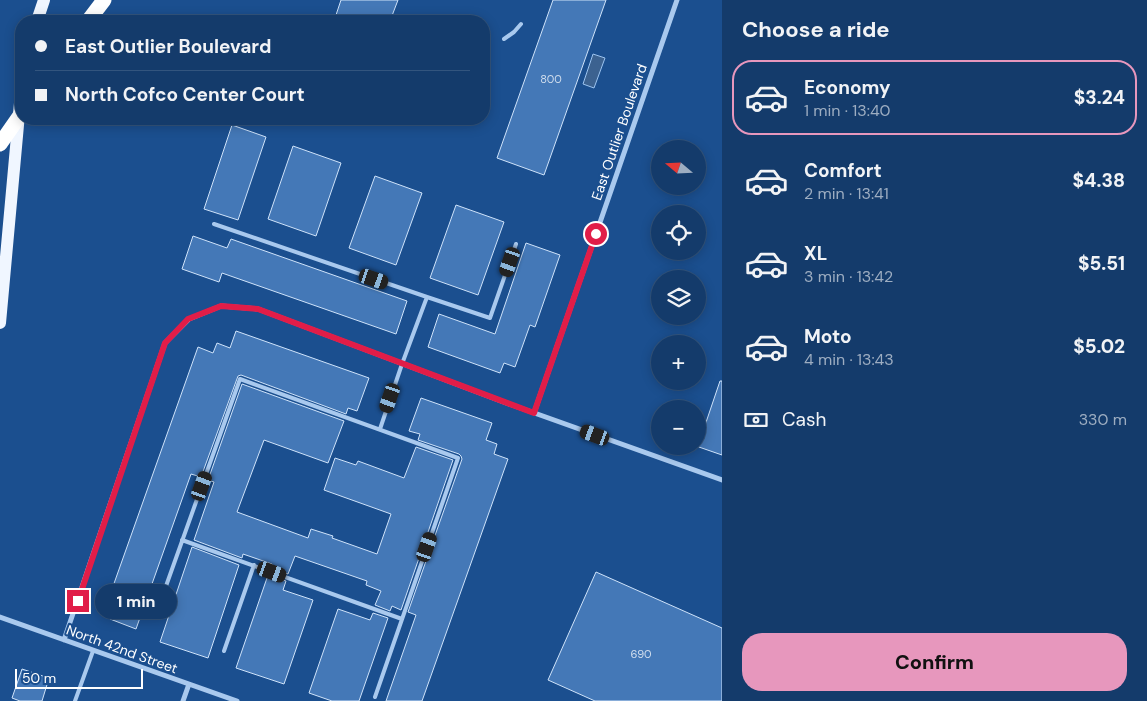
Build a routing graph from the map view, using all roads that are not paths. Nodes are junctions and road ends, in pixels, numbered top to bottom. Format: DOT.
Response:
graph roads {
  1 [pos="44,0"];
  2 [pos="104,0"];
  3 [pos="677,0"];
  4 [pos="39,15"];
  5 [pos="93,15"];
  6 [pos="520,24"];
  7 [pos="504,38"];
  8 [pos="15,123"];
  9 [pos="18,125"];
  10 [pos="0,144"];
  11 [pos="214,224"];
  12 [pos="516,244"];
  13 [pos="427,297"];
  14 [pos="0,323"];
  15 [pos="402,364"];
  16 [pos="534,413"];
  17 [pos="380,429"];
  18 [pos="722,480"];
  19 [pos="182,540"];
  20 [pos="254,566"];
  21 [pos="156,614"];
  22 [pos="0,617"];
  23 [pos="402,619"];
  24 [pos="64,640"];
  25 [pos="93,651"];
  26 [pos="224,651"];
  27 [pos="189,684"];
  28 [pos="375,697"];
  29 [pos="75,701"];
  30 [pos="183,701"];
  31 [pos="237,701"];
  1 -- 4 [label="main road"];
  2 -- 5 [label="highway"];
  3 -- 16 [label="street, East Outlier Boulevard"];
  6 -- 7 [label="lane"];
  8 -- 10 [label="highway, bridge"];
  9 -- 14 [label="main road"];
  11 -- 13 [label="lane"];
  12 -- 13 [label="lane"];
  13 -- 15 [label="lane"];
  15 -- 16 [label="street"];
  15 -- 17 [label="lane"];
  15 -- 24 [label="street"];
  16 -- 18 [label="street"];
  17 -- 19 [label="lane"];
  17 -- 23 [label="lane"];
  19 -- 20 [label="lane"];
  19 -- 21 [label="lane"];
  20 -- 23 [label="lane"];
  20 -- 26 [label="lane"];
  22 -- 24 [label="street, North 42nd Street"];
  23 -- 28 [label="lane"];
  24 -- 25 [label="street, North 42nd Street"];
  25 -- 27 [label="street, North 42nd Street"];
  25 -- 29 [label="lane"];
  27 -- 30 [label="street"];
  27 -- 31 [label="street, North 42nd Street"];
}
